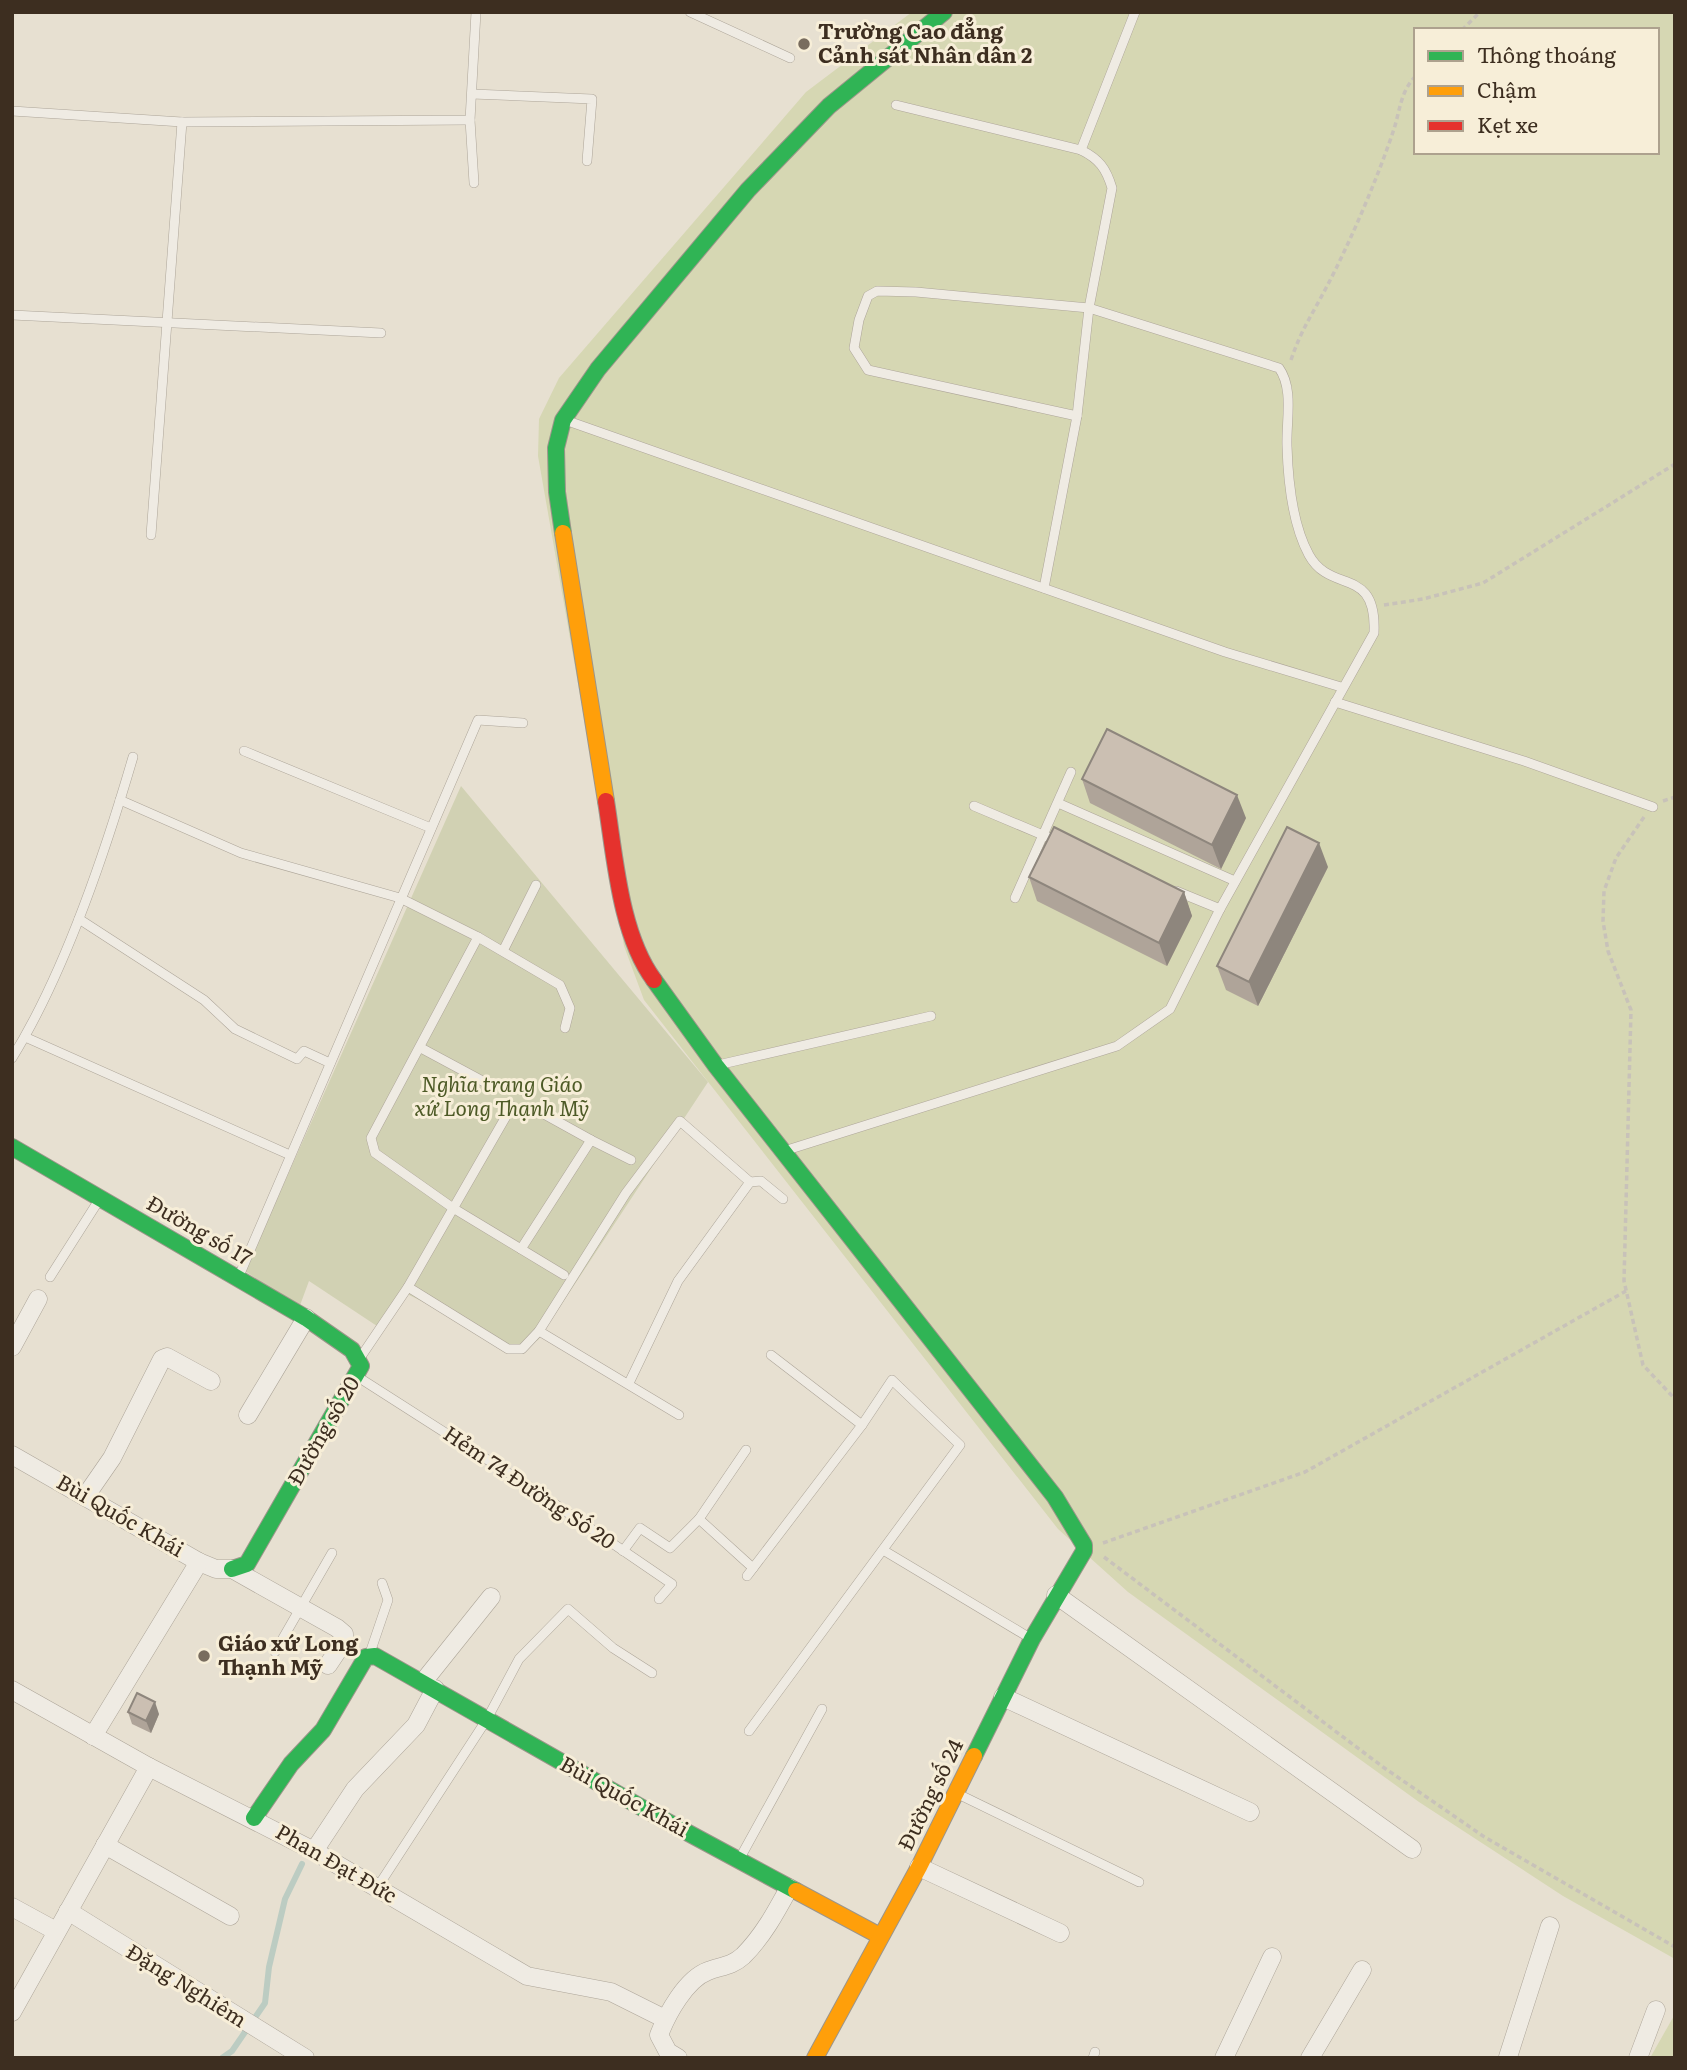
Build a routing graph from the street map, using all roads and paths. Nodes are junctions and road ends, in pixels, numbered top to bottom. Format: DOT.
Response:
graph roads {
  1 [pos="476,12"];
  2 [pos="690,12"];
  3 [pos="944,12"];
  4 [pos="1135,12"];
  5 [pos="1480,12"];
  6 [pos="1464,28"];
  7 [pos="790,58"];
  8 [pos="1414,78"];
  9 [pos="472,94"];
  10 [pos="896,105"];
  11 [pos="12,111"];
  12 [pos="470,120"];
  13 [pos="182,122"];
  14 [pos="1082,150"];
  15 [pos="587,161"];
  16 [pos="474,183"];
  17 [pos="1089,308"];
  18 [pos="12,315"];
  19 [pos="168,323"];
  20 [pos="381,333"];
  21 [pos="1286,377"];
  22 [pos="1077,416"];
  23 [pos="563,419"];
  24 [pos="1675,464"];
  25 [pos="151,535"];
  26 [pos="1044,587"];
  27 [pos="1374,607"];
  28 [pos="1341,687"];
  29 [pos="1335,702"];
  30 [pos="523,723"];
  31 [pos="244,751"];
  32 [pos="133,757"];
  33 [pos="1071,772"];
  34 [pos="1675,797"];
  35 [pos="120,800"];
  36 [pos="1058,803"];
  37 [pos="974,806"];
  38 [pos="1653,807"];
  39 [pos="431,828"];
  40 [pos="1044,835"];
  41 [pos="1069,846"];
  42 [pos="1236,881"];
  43 [pos="536,886"];
  44 [pos="1169,888"];
  45 [pos="400,898"];
  46 [pos="1015,898"];
  47 [pos="1220,909"];
  48 [pos="79,919"];
  49 [pos="478,937"];
  50 [pos="503,951"];
  51 [pos="931,1016"];
  52 [pos="565,1028"];
  53 [pos="25,1037"];
  54 [pos="421,1048"];
  55 [pos="12,1058"];
  56 [pos="330,1063"];
  57 [pos="716,1066"];
  58 [pos="488,1084"];
  59 [pos="512,1106"];
  60 [pos="544,1114"];
  61 [pos="591,1140"];
  62 [pos="12,1147"];
  63 [pos="784,1151"];
  64 [pos="290,1155"];
  65 [pos="631,1160"];
  66 [pos="750,1182"];
  67 [pos="100,1199"];
  68 [pos="783,1199"];
  69 [pos="453,1208"];
  70 [pos="521,1249"];
  71 [pos="564,1275"];
  72 [pos="50,1277"];
  73 [pos="238,1277"];
  74 [pos="408,1287"];
  75 [pos="1626,1291"];
  76 [pos="38,1300"];
  77 [pos="306,1318"];
  78 [pos="539,1331"];
  79 [pos="12,1347"];
  80 [pos="771,1355"];
  81 [pos="357,1368"];
  82 [pos="211,1381"];
  83 [pos="629,1383"];
  84 [pos="1675,1399"];
  85 [pos="248,1415"];
  86 [pos="679,1415"];
  87 [pos="862,1425"];
  88 [pos="746,1450"];
  89 [pos="12,1455"];
  90 [pos="85,1497"];
  91 [pos="699,1519"];
  92 [pos="1086,1548"];
  93 [pos="622,1550"];
  94 [pos="883,1550"];
  95 [pos="332,1553"];
  96 [pos="199,1562"];
  97 [pos="232,1569"];
  98 [pos="382,1583"];
  99 [pos="1056,1595"];
  100 [pos="491,1597"];
  101 [pos="659,1599"];
  102 [pos="300,1609"];
  103 [pos="1032,1639"];
  104 [pos="275,1652"];
  105 [pos="370,1655"];
  106 [pos="328,1665"];
  107 [pos="652,1673"];
  108 [pos="429,1686"];
  109 [pos="12,1690"];
  110 [pos="1003,1697"];
  111 [pos="822,1709"];
  112 [pos="487,1719"];
  113 [pos="750,1731"];
  114 [pos="93,1736"];
  115 [pos="149,1767"];
  116 [pos="956,1794"];
  117 [pos="1250,1812"];
  118 [pos="254,1818"];
  119 [pos="105,1845"];
  120 [pos="1412,1849"];
  121 [pos="315,1852"];
  122 [pos="739,1861"];
  123 [pos="919,1867"];
  124 [pos="1139,1882"];
  125 [pos="377,1888"];
  126 [pos="789,1888"];
  127 [pos="12,1907"];
  128 [pos="68,1911"];
  129 [pos="230,1916"];
  130 [pos="1550,1926"];
  131 [pos="56,1931"];
  132 [pos="1060,1933"];
  133 [pos="880,1936"];
  134 [pos="1675,1947"];
  135 [pos="1272,1956"];
  136 [pos="1362,1970"];
  137 [pos="1656,2010"];
  138 [pos="12,2012"];
  139 [pos="665,2019"];
  140 [pos="1505,2056"];
  141 [pos="305,2058"];
  142 [pos="678,2058"];
  143 [pos="815,2058"];
  144 [pos="1224,2058"];
  145 [pos="1310,2058"];
  146 [pos="1638,2058"];
  1 -- 9 [label="lane"];
  2 -- 7 [label="lane"];
  3 -- 23 [label="street"];
  4 -- 14 [label="lane"];
  5 -- 6 [label="path"];
  8 -- 21 [label="path"];
  9 -- 12 [label="lane"];
  9 -- 15 [label="lane"];
  10 -- 14 [label="lane"];
  11 -- 13 [label="lane"];
  12 -- 13 [label="lane"];
  12 -- 16 [label="lane"];
  13 -- 19 [label="lane"];
  14 -- 17 [label="lane"];
  17 -- 21 [label="lane"];
  17 -- 22 [label="lane"];
  17 -- 22 [label="lane"];
  18 -- 19 [label="lane"];
  19 -- 20 [label="lane"];
  19 -- 25 [label="lane"];
  21 -- 27 [label="lane"];
  22 -- 26 [label="lane"];
  23 -- 26 [label="lane"];
  23 -- 57 [label="street"];
  24 -- 27 [label="path"];
  26 -- 28 [label="lane"];
  27 -- 28 [label="lane"];
  28 -- 29 [label="lane"];
  29 -- 38 [label="lane"];
  29 -- 42 [label="lane"];
  30 -- 39 [label="lane"];
  31 -- 39 [label="lane"];
  32 -- 35 [label="lane"];
  33 -- 36 [label="lane"];
  34 -- 38 [label="path"];
  35 -- 45 [label="lane"];
  35 -- 48 [label="lane"];
  36 -- 40 [label="lane"];
  36 -- 42 [label="lane"];
  37 -- 40 [label="lane"];
  38 -- 75 [label="path"];
  39 -- 45 [label="lane"];
  40 -- 41 [label="lane"];
  40 -- 46 [label="lane"];
  42 -- 47 [label="lane"];
  43 -- 50 [label="lane"];
  44 -- 47 [label="lane"];
  45 -- 49 [label="lane"];
  45 -- 56 [label="lane"];
  47 -- 63 [label="lane"];
  48 -- 53 [label="lane"];
  48 -- 56 [label="lane"];
  49 -- 50 [label="lane"];
  49 -- 54 [label="lane"];
  50 -- 52 [label="lane"];
  51 -- 57 [label="lane"];
  53 -- 55 [label="lane"];
  53 -- 64 [label="lane"];
  54 -- 58 [label="lane"];
  54 -- 69 [label="lane"];
  56 -- 64 [label="lane"];
  57 -- 63 [label="street"];
  59 -- 69 [label="lane, Đường số 20"];
  60 -- 61 [label="lane"];
  61 -- 65 [label="lane"];
  61 -- 70 [label="lane"];
  62 -- 67 [label="street, Đường số 17"];
  63 -- 92 [label="street"];
  64 -- 73 [label="lane"];
  66 -- 68 [label="lane"];
  66 -- 78 [label="lane"];
  66 -- 83 [label="lane"];
  67 -- 72 [label="lane"];
  67 -- 73 [label="street, Đường số 17"];
  69 -- 70 [label="lane"];
  69 -- 74 [label="lane, Đường số 20"];
  70 -- 71 [label="lane"];
  73 -- 77 [label="street, Đường số 17"];
  74 -- 78 [label="lane"];
  74 -- 81 [label="lane, Đường số 20"];
  75 -- 84 [label="path"];
  75 -- 92 [label="path"];
  76 -- 79 [label="street"];
  77 -- 81 [label="street, Đường số 17"];
  77 -- 85 [label="street"];
  78 -- 83 [label="lane"];
  80 -- 87 [label="lane"];
  81 -- 93 [label="lane, Hẻm 74 Đường Số 20"];
  81 -- 97 [label="street, Đường số 20"];
  82 -- 90 [label="street"];
  83 -- 86 [label="lane"];
  87 -- 91 [label="lane"];
  87 -- 94 [label="lane"];
  88 -- 91 [label="lane"];
  89 -- 90 [label="street, Bùi Quốc Khái"];
  90 -- 96 [label="street, Bùi Quốc Khái"];
  91 -- 93 [label="lane, Hẻm 74 Đường Số 20"];
  92 -- 99 [label="street, Đường số 24"];
  92 -- 134 [label="path"];
  93 -- 101 [label="lane"];
  94 -- 103 [label="lane"];
  94 -- 113 [label="lane"];
  95 -- 102 [label="lane"];
  96 -- 97 [label="street, Bùi Quốc Khái"];
  96 -- 114 [label="street"];
  97 -- 102 [label="street, Bùi Quốc Khái"];
  98 -- 105 [label="lane"];
  99 -- 103 [label="street, Đường số 24"];
  99 -- 120 [label="street"];
  100 -- 108 [label="street"];
  102 -- 104 [label="lane"];
  102 -- 106 [label="street, Bùi Quốc Khái"];
  103 -- 110 [label="street, Đường số 24"];
  105 -- 108 [label="street, Bùi Quốc Khái"];
  105 -- 118 [label="street"];
  107 -- 112 [label="lane"];
  108 -- 112 [label="street, Bùi Quốc Khái"];
  108 -- 121 [label="street"];
  109 -- 114 [label="street, Phan Đạt Đức"];
  110 -- 116 [label="street, Đường số 24"];
  110 -- 117 [label="street"];
  111 -- 122 [label="lane"];
  112 -- 122 [label="street, Bùi Quốc Khái"];
  112 -- 125 [label="lane"];
  114 -- 115 [label="street, Phan Đạt Đức"];
  115 -- 118 [label="street, Phan Đạt Đức"];
  115 -- 119 [label="street"];
  116 -- 123 [label="street, Đường số 24"];
  116 -- 124 [label="lane"];
  118 -- 121 [label="street, Phan Đạt Đức"];
  119 -- 128 [label="street"];
  119 -- 129 [label="street"];
  121 -- 125 [label="street, Phan Đạt Đức"];
  122 -- 126 [label="street, Bùi Quốc Khái"];
  123 -- 132 [label="street"];
  123 -- 133 [label="street, Đường số 24"];
  125 -- 139 [label="street, Phan Đạt Đức"];
  126 -- 133 [label="street, Bùi Quốc Khái"];
  126 -- 139 [label="street"];
  127 -- 131 [label="street"];
  128 -- 131 [label="street"];
  128 -- 141 [label="street, Đặng Nghiêm"];
  130 -- 140 [label="street"];
  131 -- 138 [label="street"];
  133 -- 143 [label="street, Đường số 24"];
  135 -- 144 [label="street"];
  136 -- 145 [label="street"];
  137 -- 146 [label="street"];
  139 -- 142 [label="street"];
}
